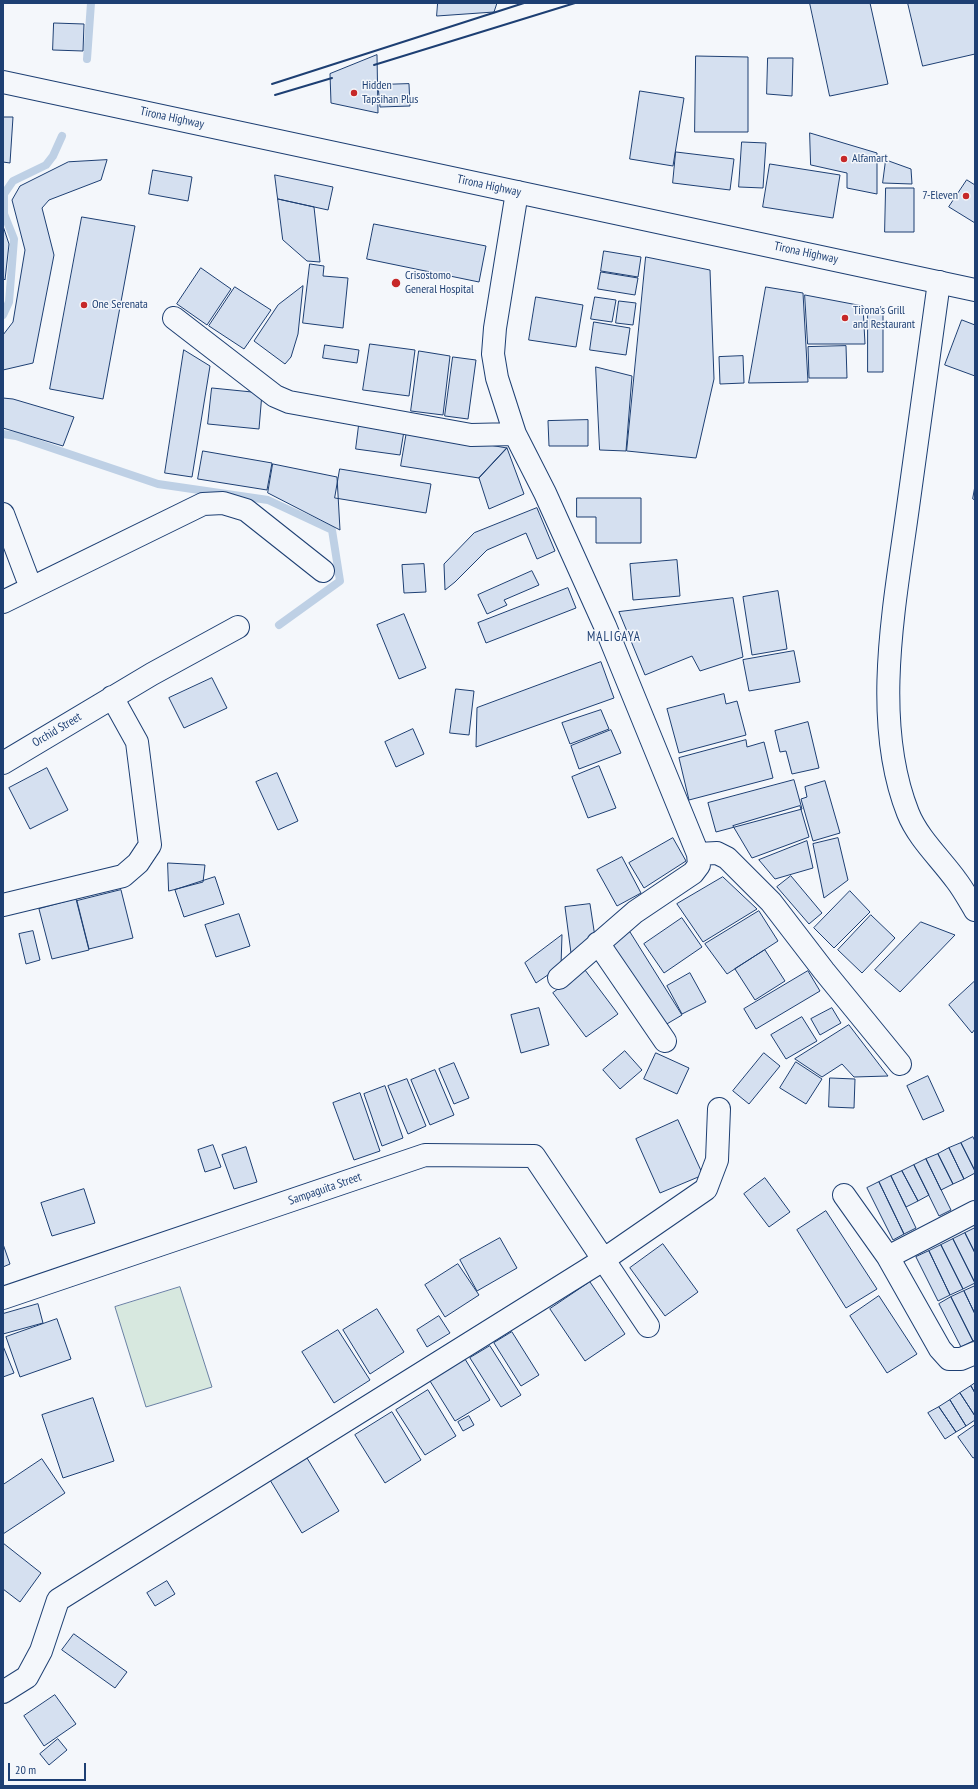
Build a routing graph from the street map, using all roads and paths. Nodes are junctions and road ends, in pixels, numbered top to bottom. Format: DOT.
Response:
graph roads {
  1 [pos="3,82"];
  2 [pos="517,192"];
  3 [pos="939,282"];
  4 [pos="975,290"];
  5 [pos="174,318"];
  6 [pos="514,434"];
  7 [pos="3,514"];
  8 [pos="323,571"];
  9 [pos="30,588"];
  10 [pos="3,602"];
  11 [pos="238,627"];
  12 [pos="112,697"];
  13 [pos="3,763"];
  14 [pos="698,854"];
  15 [pos="3,905"];
  16 [pos="975,910"];
  17 [pos="598,943"];
  18 [pos="559,978"];
  19 [pos="665,1041"];
  20 [pos="900,1064"];
  21 [pos="719,1109"];
  22 [pos="844,1195"];
  23 [pos="975,1212"];
  24 [pos="888,1257"];
  25 [pos="603,1260"];
  26 [pos="3,1298"];
  27 [pos="648,1326"];
  28 [pos="975,1353"];
  29 [pos="3,1692"];
  1 -- 2 [label="street, Tirona Highway"];
  2 -- 3 [label="street, Tirona Highway"];
  2 -- 6 [label="street"];
  3 -- 4 [label="street, Tirona Highway"];
  3 -- 16 [label="street"];
  5 -- 6 [label="street"];
  6 -- 14 [label="street"];
  7 -- 9 [label="street"];
  8 -- 9 [label="street"];
  9 -- 10 [label="street"];
  11 -- 12 [label="street, Orchid Street"];
  12 -- 13 [label="street, Orchid Street"];
  12 -- 15 [label="street"];
  14 -- 17 [label="street"];
  14 -- 20 [label="street"];
  17 -- 18 [label="street"];
  17 -- 19 [label="street"];
  21 -- 25 [label="street"];
  22 -- 24 [label="street"];
  23 -- 24 [label="street"];
  24 -- 28 [label="street"];
  25 -- 26 [label="street, Sampaguita Street"];
  25 -- 27 [label="street"];
  25 -- 29 [label="street"];
}
